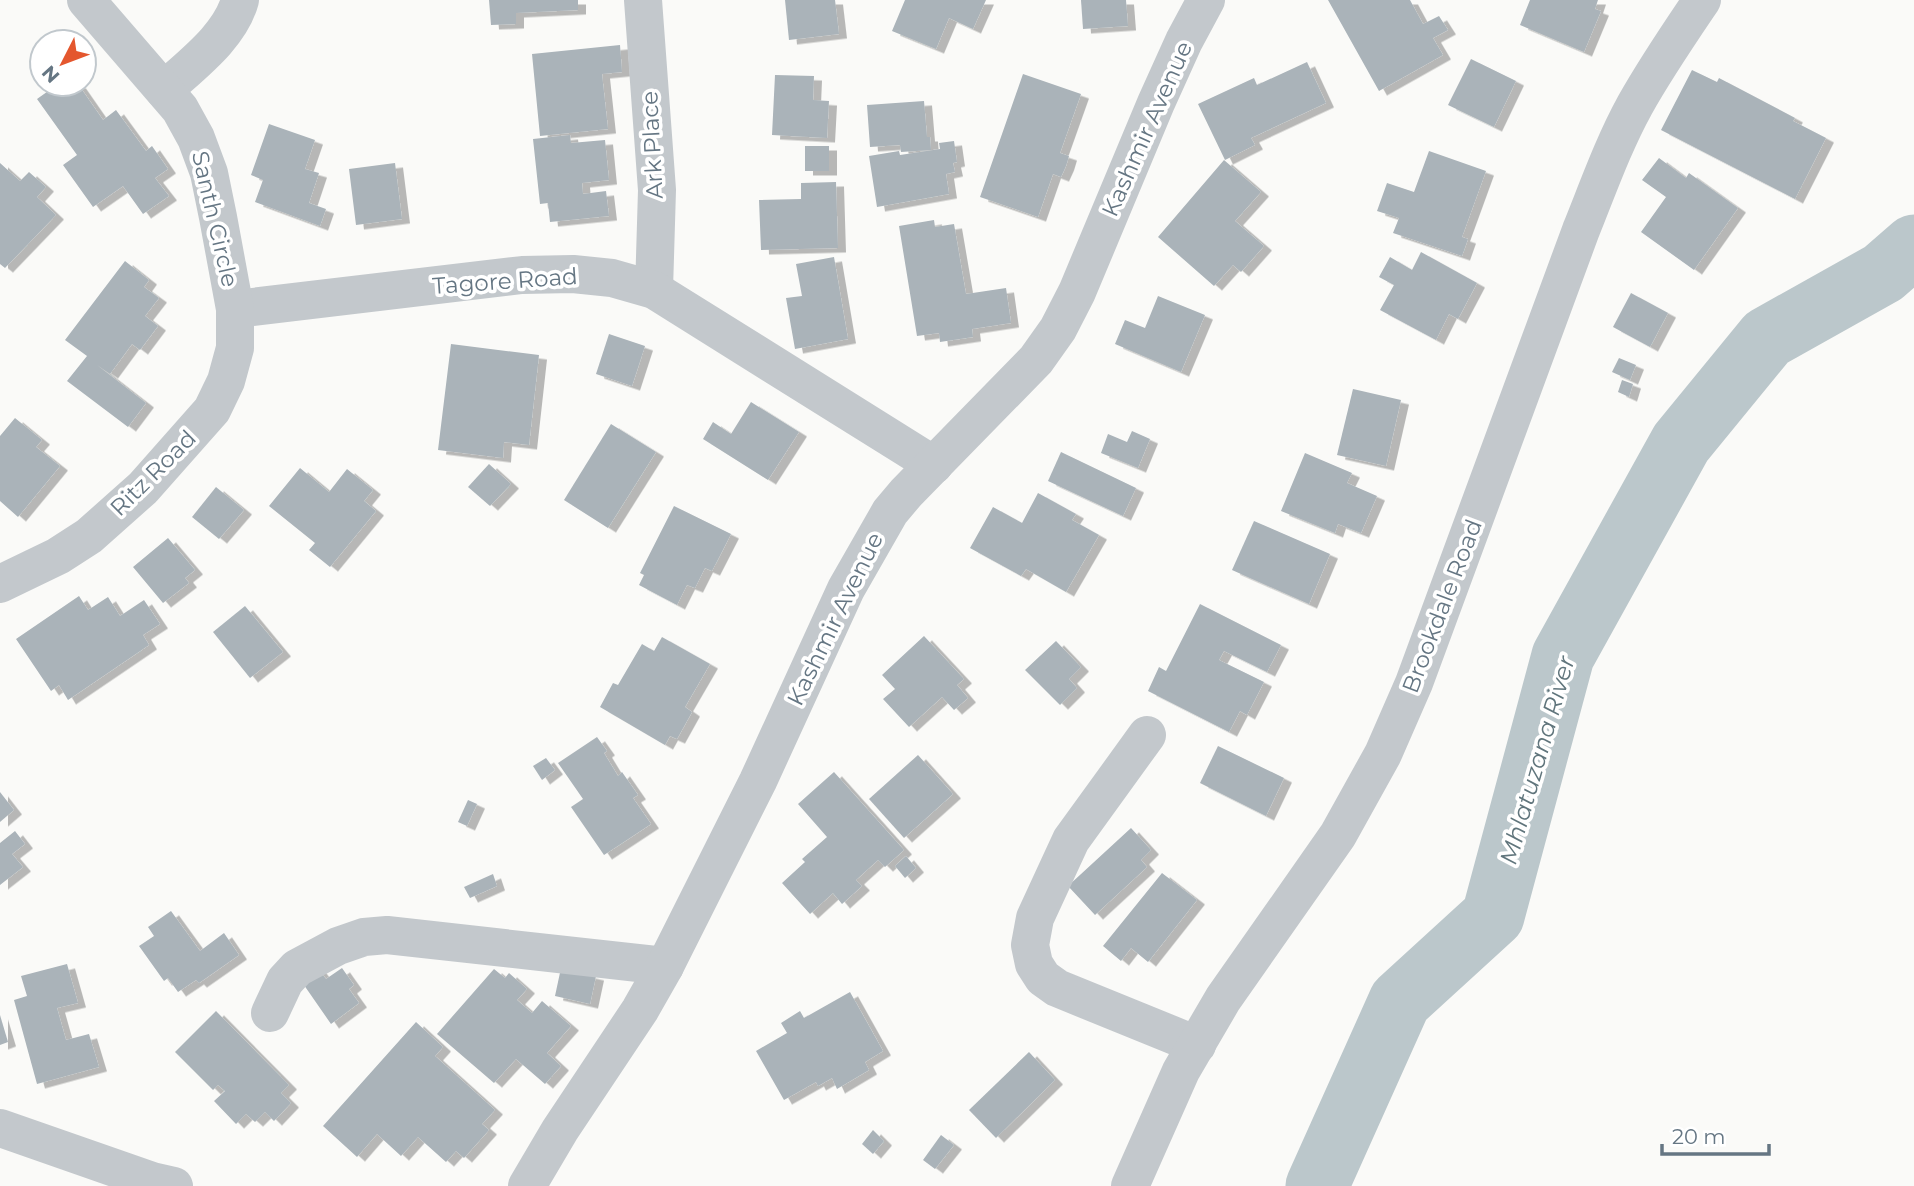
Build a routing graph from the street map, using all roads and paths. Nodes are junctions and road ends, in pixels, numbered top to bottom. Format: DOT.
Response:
graph roads {
  1 [pos="86,0"];
  2 [pos="240,0"];
  3 [pos="643,0"];
  4 [pos="1206,0"];
  5 [pos="1702,0"];
  6 [pos="163,90"];
  7 [pos="654,290"];
  8 [pos="235,309"];
  9 [pos="934,465"];
  10 [pos="0,584"];
  11 [pos="1147,735"];
  12 [pos="665,966"];
  13 [pos="270,1013"];
  14 [pos="1197,1045"];
  15 [pos="0,1128"];
  16 [pos="174,1186"];
  17 [pos="527,1186"];
  18 [pos="1129,1186"];
  1 -- 6 [label="street, Santh Circle"];
  2 -- 6 [label="street"];
  3 -- 7 [label="street, Ark Place"];
  4 -- 9 [label="street, Kashmir Avenue"];
  5 -- 14 [label="street, Brookdale Road"];
  6 -- 8 [label="street, Santh Circle"];
  7 -- 8 [label="street, Tagore Road"];
  7 -- 9 [label="street, Tagore Road"];
  8 -- 10 [label="street, Ritz Road"];
  9 -- 12 [label="street, Kashmir Avenue"];
  11 -- 14 [label="street"];
  12 -- 13 [label="street"];
  12 -- 17 [label="street, Kashmir Avenue"];
  14 -- 18 [label="street, Brookdale Road"];
  15 -- 16 [label="street"];
}
